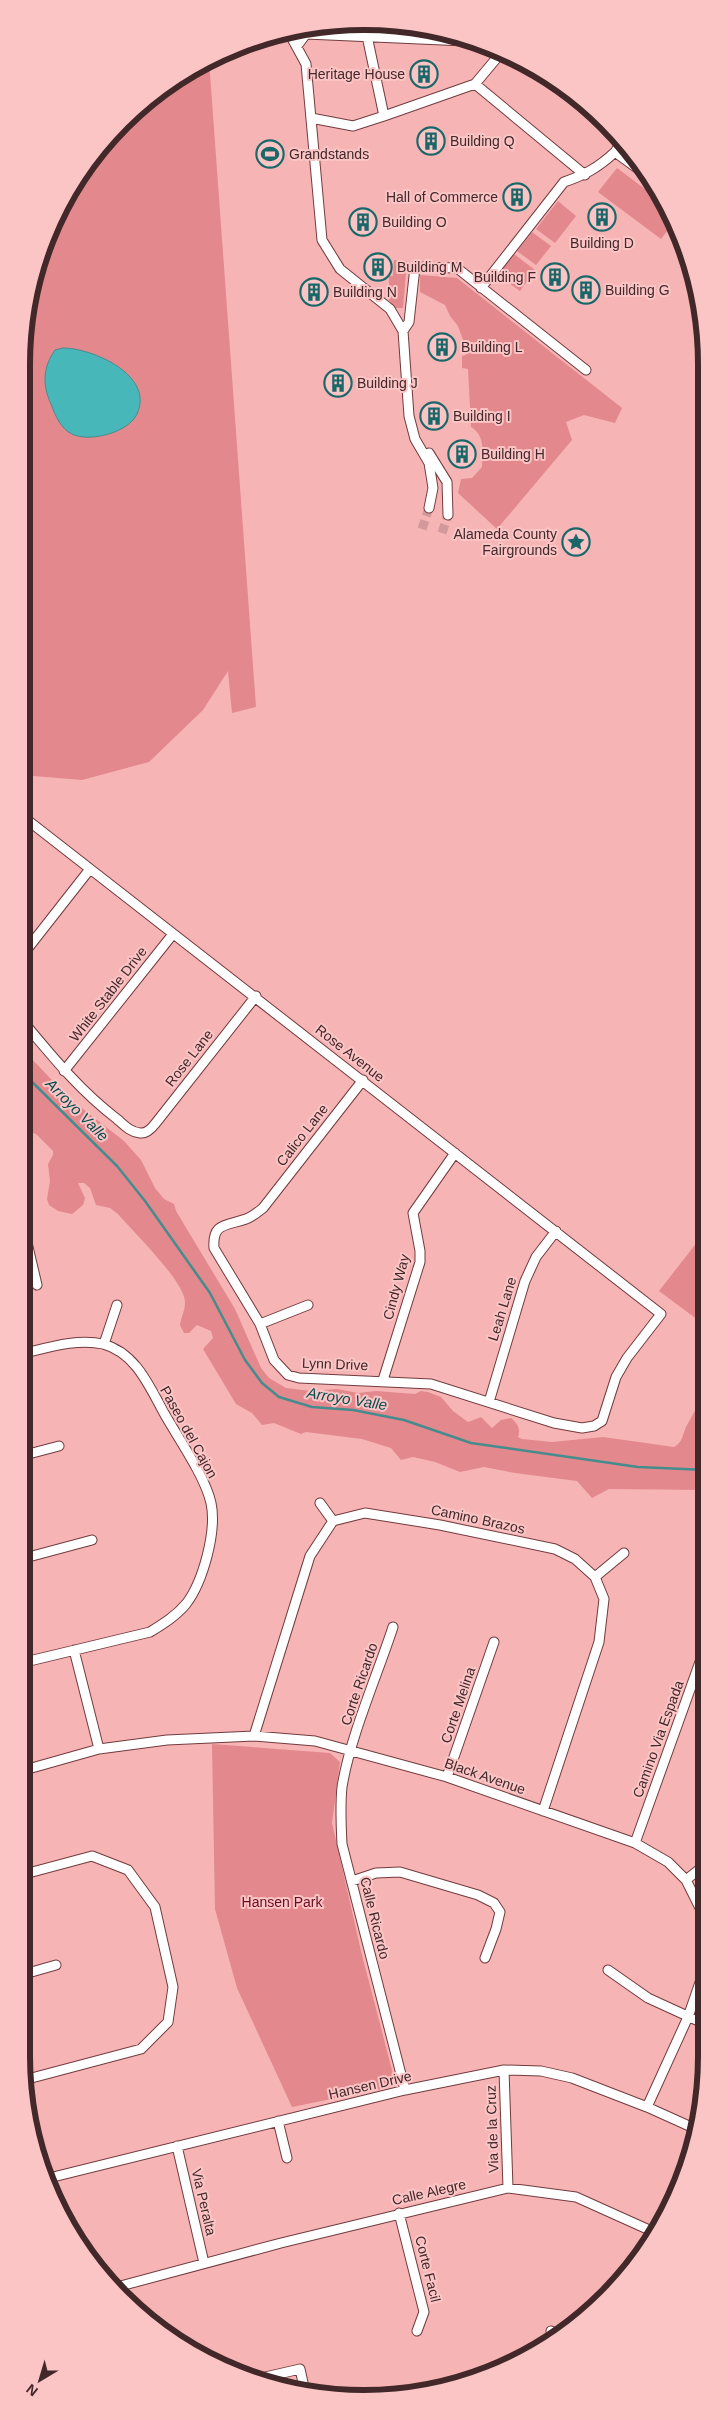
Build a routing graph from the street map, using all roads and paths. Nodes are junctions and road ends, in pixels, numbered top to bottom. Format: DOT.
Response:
graph roads {
  1 [pos="353,30"];
  2 [pos="326,32"];
  3 [pos="305,35"];
  4 [pos="349,36"];
  5 [pos="367,36"];
  6 [pos="292,38"];
  7 [pos="442,39"];
  8 [pos="297,46"];
  9 [pos="497,57"];
  10 [pos="475,84"];
  11 [pos="384,116"];
  12 [pos="311,118"];
  13 [pos="618,147"];
  14 [pos="614,152"];
  15 [pos="632,166"];
  16 [pos="585,175"];
  17 [pos="481,288"];
  18 [pos="403,332"];
  19 [pos="586,370"];
  20 [pos="415,439"];
  21 [pos="429,508"];
  22 [pos="448,515"];
  23 [pos="30,822"];
  24 [pos="90,869"];
  25 [pos="173,934"];
  26 [pos="30,946"];
  27 [pos="256,996"];
  28 [pos="30,1030"];
  29 [pos="64,1071"];
  30 [pos="363,1080"];
  31 [pos="455,1153"];
  32 [pos="263,1208"];
  33 [pos="556,1231"];
  34 [pos="30,1255"];
  35 [pos="37,1285"];
  36 [pos="308,1304"];
  37 [pos="117,1305"];
  38 [pos="260,1324"];
  39 [pos="104,1344"];
  40 [pos="30,1352"];
  41 [pos="383,1380"];
  42 [pos="489,1402"];
  43 [pos="594,1426"];
  44 [pos="59,1446"];
  45 [pos="30,1454"];
  46 [pos="320,1503"];
  47 [pos="333,1521"];
  48 [pos="92,1540"];
  49 [pos="624,1553"];
  50 [pos="30,1557"];
  51 [pos="595,1577"];
  52 [pos="393,1627"];
  53 [pos="494,1642"];
  54 [pos="74,1650"];
  55 [pos="30,1660"];
  56 [pos="698,1666"];
  57 [pos="254,1736"];
  58 [pos="99,1749"];
  59 [pos="352,1750"];
  60 [pos="30,1768"];
  61 [pos="447,1778"];
  62 [pos="543,1811"];
  63 [pos="635,1843"];
  64 [pos="698,1870"];
  65 [pos="30,1873"];
  66 [pos="686,1880"];
  67 [pos="352,1881"];
  68 [pos="698,1904"];
  69 [pos="485,1958"];
  70 [pos="56,1965"];
  71 [pos="608,1970"];
  72 [pos="30,1973"];
  73 [pos="698,1988"];
  74 [pos="688,2017"];
  75 [pos="698,2021"];
  76 [pos="504,2070"];
  77 [pos="31,2078"];
  78 [pos="405,2090"];
  79 [pos="647,2107"];
  80 [pos="278,2121"];
  81 [pos="691,2127"];
  82 [pos="177,2146"];
  83 [pos="287,2158"];
  84 [pos="53,2177"];
  85 [pos="508,2188"];
  86 [pos="399,2213"];
  87 [pos="649,2230"];
  88 [pos="204,2263"];
  89 [pos="122,2286"];
  90 [pos="417,2331"];
  91 [pos="269,2376"];
  92 [pos="303,2385"];
  1 -- 4 [label="street"];
  2 -- 4 [label="street"];
  3 -- 8 [label="street"];
  4 -- 5 [label="street"];
  5 -- 7 [label="street"];
  5 -- 11 [label="street"];
  6 -- 8 [label="street"];
  8 -- 12 [label="street"];
  9 -- 10 [label="street"];
  10 -- 11 [label="street"];
  10 -- 16 [label="street"];
  11 -- 12 [label="street"];
  12 -- 18 [label="street"];
  13 -- 14 [label="street"];
  14 -- 15 [label="street"];
  14 -- 16 [label="street"];
  16 -- 17 [label="street"];
  17 -- 18 [label="street"];
  17 -- 19 [label="street"];
  18 -- 20 [label="street"];
  20 -- 21 [label="street"];
  20 -- 22 [label="street"];
  23 -- 24 [label="street, Rose Avenue"];
  24 -- 25 [label="street, Rose Avenue"];
  24 -- 26 [label="street"];
  25 -- 27 [label="street, Rose Avenue"];
  25 -- 29 [label="street, White Stable Drive"];
  27 -- 29 [label="street, Rose Lane"];
  27 -- 30 [label="street, Rose Avenue"];
  28 -- 29 [label="street"];
  30 -- 31 [label="street, Rose Avenue"];
  30 -- 32 [label="street, Calico Lane"];
  31 -- 33 [label="street, Rose Avenue"];
  31 -- 41 [label="street, Cindy Way"];
  32 -- 38 [label="street, Lynn Drive"];
  33 -- 42 [label="street, Leah Lane"];
  33 -- 43 [label="street, Rose Avenue"];
  34 -- 35 [label="street"];
  36 -- 38 [label="street"];
  37 -- 39 [label="street"];
  38 -- 41 [label="street, Lynn Drive"];
  39 -- 40 [label="street, Paseo del Cajon"];
  39 -- 54 [label="street, Paseo del Cajon"];
  41 -- 42 [label="street, Lynn Drive"];
  42 -- 43 [label="street, Lynn Drive"];
  44 -- 45 [label="street"];
  46 -- 47 [label="street"];
  47 -- 51 [label="street, Camino Brazos"];
  47 -- 57 [label="street"];
  48 -- 50 [label="street"];
  49 -- 51 [label="street"];
  51 -- 62 [label="street, Camino Brazos"];
  52 -- 59 [label="street, Corte Ricardo"];
  53 -- 61 [label="street, Corte Melina"];
  54 -- 55 [label="street, Paseo del Cajon"];
  54 -- 58 [label="street"];
  56 -- 63 [label="street, Camino Via Espada"];
  57 -- 58 [label="street, Black Avenue"];
  57 -- 59 [label="street, Black Avenue"];
  58 -- 60 [label="street, Black Avenue"];
  59 -- 61 [label="street, Black Avenue"];
  59 -- 67 [label="street, Calle Ricardo"];
  61 -- 62 [label="street, Black Avenue"];
  62 -- 63 [label="street, Black Avenue"];
  63 -- 66 [label="street, Black Avenue"];
  64 -- 66 [label="street"];
  65 -- 77 [label="street"];
  66 -- 68 [label="street, Black Avenue"];
  67 -- 69 [label="street"];
  67 -- 78 [label="street, Calle Ricardo"];
  70 -- 72 [label="street"];
  71 -- 74 [label="street"];
  73 -- 74 [label="street, Black Avenue"];
  74 -- 75 [label="street"];
  74 -- 79 [label="street, Black Avenue"];
  76 -- 78 [label="street, Hansen Drive"];
  76 -- 79 [label="street, Hansen Drive"];
  76 -- 85 [label="street, Via de la Cruz"];
  78 -- 80 [label="street, Hansen Drive"];
  79 -- 81 [label="street, Hansen Drive"];
  80 -- 82 [label="street, Hansen Drive"];
  80 -- 83 [label="street"];
  82 -- 84 [label="street, Hansen Drive"];
  82 -- 88 [label="street, Via Peralta"];
  85 -- 86 [label="street, Calle Alegre"];
  85 -- 87 [label="street, Calle Alegre"];
  86 -- 88 [label="street, Calle Alegre"];
  86 -- 90 [label="street, Corte Facil"];
  88 -- 89 [label="street, Calle Alegre"];
  91 -- 92 [label="street"];
}
